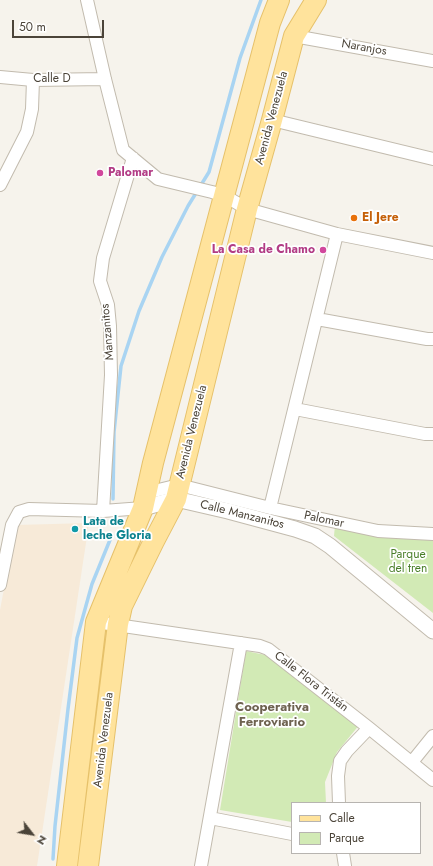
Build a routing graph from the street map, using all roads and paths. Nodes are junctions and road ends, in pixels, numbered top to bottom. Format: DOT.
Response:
graph roads {
  1 [pos="87,0"];
  2 [pos="279,0"];
  3 [pos="316,0"];
  4 [pos="294,36"];
  5 [pos="433,61"];
  6 [pos="0,77"];
  7 [pos="105,79"];
  8 [pos="33,80"];
  9 [pos="272,120"];
  10 [pos="133,158"];
  11 [pos="433,159"];
  12 [pos="0,185"];
  13 [pos="219,194"];
  14 [pos="247,209"];
  15 [pos="337,234"];
  16 [pos="433,252"];
  17 [pos="317,319"];
  18 [pos="433,339"];
  19 [pos="295,409"];
  20 [pos="433,434"];
  21 [pos="178,492"];
  22 [pos="139,504"];
  23 [pos="270,508"];
  24 [pos="105,510"];
  25 [pos="433,534"];
  26 [pos="0,585"];
  27 [pos="96,622"];
  28 [pos="118,624"];
  29 [pos="433,631"];
  30 [pos="241,643"];
  31 [pos="369,728"];
  32 [pos="433,736"];
  33 [pos="412,762"];
  34 [pos="433,780"];
  35 [pos="339,802"];
  36 [pos="210,818"];
  37 [pos="291,834"];
  38 [pos="343,854"];
  39 [pos="67,866"];
  40 [pos="88,866"];
  41 [pos="201,866"];
  42 [pos="345,866"];
  1 -- 7 [label="street"];
  2 -- 13 [label="main road, Avenida Venezuela"];
  3 -- 4 [label="main road, Avenida Venezuela"];
  4 -- 5 [label="street, Naranjos"];
  4 -- 9 [label="main road, Avenida Venezuela"];
  6 -- 8 [label="street, Calle D"];
  7 -- 8 [label="street, Calle D"];
  7 -- 10 [label="street"];
  8 -- 12 [label="street"];
  9 -- 11 [label="street"];
  9 -- 14 [label="main road, Avenida Venezuela"];
  10 -- 13 [label="street"];
  10 -- 24 [label="street, Manzanitos"];
  13 -- 14 [label="street"];
  13 -- 22 [label="main road, Avenida Venezuela"];
  14 -- 15 [label="street"];
  14 -- 21 [label="main road, Avenida Venezuela"];
  15 -- 16 [label="street"];
  15 -- 17 [label="street"];
  17 -- 18 [label="street"];
  17 -- 19 [label="street"];
  19 -- 20 [label="street"];
  19 -- 23 [label="street"];
  21 -- 22 [label="street, Calle Manzanitos"];
  21 -- 23 [label="street, Palomar"];
  21 -- 28 [label="main road, Avenida Venezuela"];
  21 -- 29 [label="street, Calle Manzanitos"];
  22 -- 24 [label="street, Calle Manzanitos"];
  22 -- 27 [label="main road, Avenida Venezuela"];
  23 -- 25 [label="street, Palomar"];
  24 -- 26 [label="street, Calle Manzanitos"];
  27 -- 28 [label="street, Calle Flora Tristán"];
  27 -- 39 [label="main road, Avenida Venezuela"];
  28 -- 30 [label="street, Calle Flora Tristán"];
  28 -- 40 [label="main road, Avenida Venezuela"];
  30 -- 31 [label="street, Calle Flora Tristán"];
  30 -- 36 [label="street"];
  31 -- 33 [label="street, Calle Flora Tristán"];
  31 -- 35 [label="street"];
  32 -- 33 [label="street"];
  33 -- 34 [label="street, Calle Flora Tristán"];
  36 -- 37 [label="street"];
  36 -- 41 [label="street"];
  38 -- 42 [label="street"];
}
